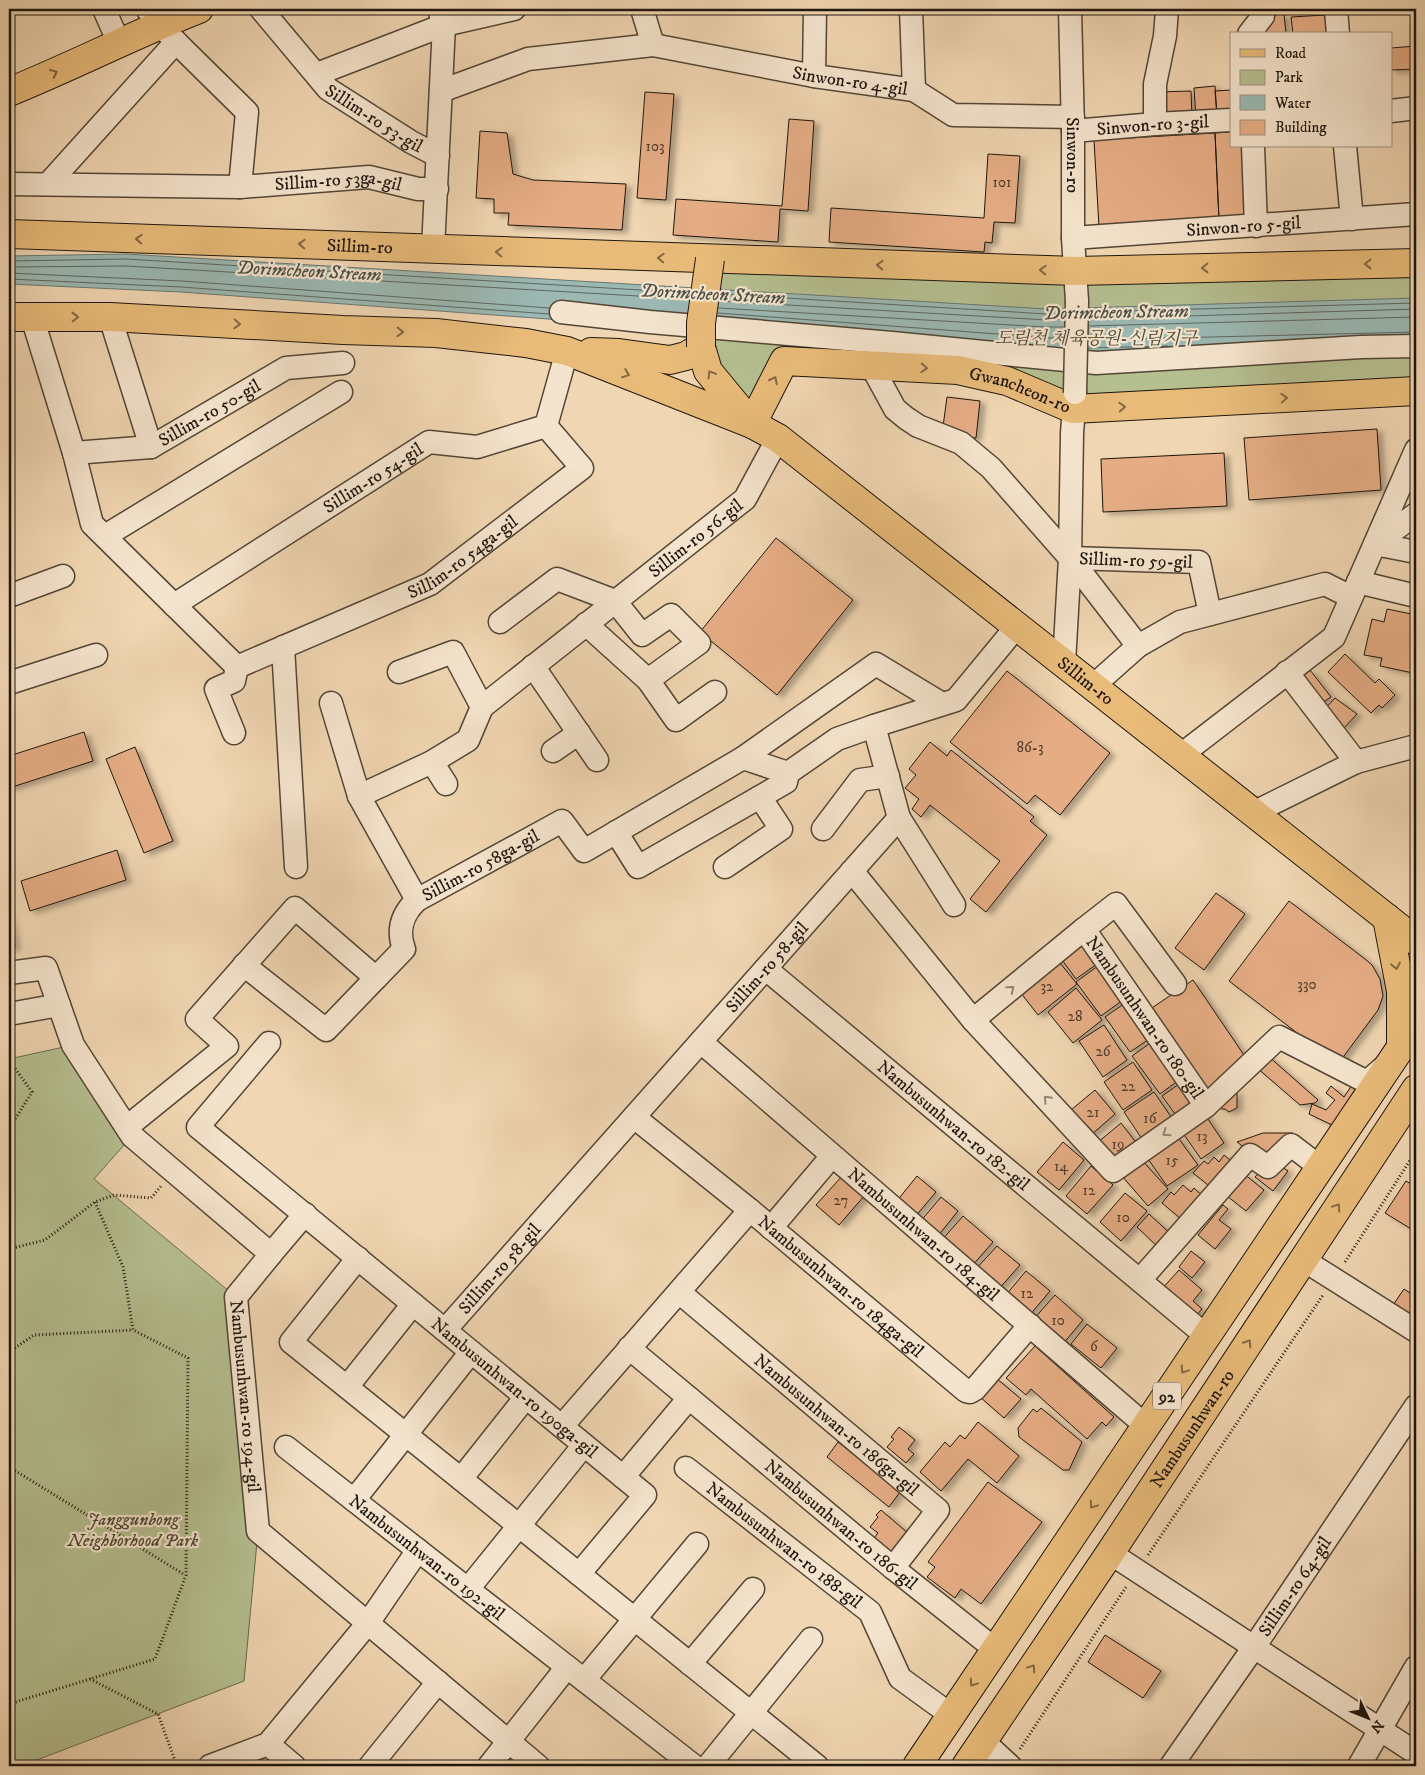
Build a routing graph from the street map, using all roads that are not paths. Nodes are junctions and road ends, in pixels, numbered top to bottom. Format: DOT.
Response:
graph roads {
  1 [pos="200,9"];
  2 [pos="261,9"];
  3 [pos="514,9"];
  4 [pos="642,9"];
  5 [pos="815,9"];
  6 [pos="911,9"];
  7 [pos="1070,9"];
  8 [pos="1167,9"];
  9 [pos="1262,9"];
  10 [pos="1336,9"];
  11 [pos="441,17"];
  12 [pos="160,22"];
  13 [pos="112,27"];
  14 [pos="1251,32"];
  15 [pos="1338,32"];
  16 [pos="653,45"];
  17 [pos="9,71"];
  18 [pos="317,74"];
  19 [pos="814,76"];
  20 [pos="914,90"];
  21 [pos="441,91"];
  22 [pos="9,92"];
  23 [pos="1416,108"];
  24 [pos="1392,111"];
  25 [pos="1230,120"];
  26 [pos="1073,124"];
  27 [pos="1155,124"];
  28 [pos="1253,148"];
  29 [pos="1345,148"];
  30 [pos="438,156"];
  31 [pos="9,184"];
  32 [pos="48,184"];
  33 [pos="240,186"];
  34 [pos="437,189"];
  35 [pos="1416,214"];
  36 [pos="1352,219"];
  37 [pos="1256,226"];
  38 [pos="9,234"];
  39 [pos="1073,238"];
  40 [pos="434,249"];
  41 [pos="710,259"];
  42 [pos="1416,263"];
  43 [pos="1076,271"];
  44 [pos="561,312"];
  45 [pos="20,317"];
  46 [pos="110,317"];
  47 [pos="701,346"];
  48 [pos="1416,346"];
  49 [pos="567,351"];
  50 [pos="343,363"];
  51 [pos="871,365"];
  52 [pos="1416,391"];
  53 [pos="341,392"];
  54 [pos="1074,401"];
  55 [pos="752,424"];
  56 [pos="546,426"];
  57 [pos="778,438"];
  58 [pos="151,447"];
  59 [pos="1416,450"];
  60 [pos="74,452"];
  61 [pos="1416,514"];
  62 [pos="105,536"];
  63 [pos="1375,544"];
  64 [pos="1416,552"];
  65 [pos="1070,558"];
  66 [pos="63,576"];
  67 [pos="1355,589"];
  68 [pos="9,596"];
  69 [pos="1416,596"];
  70 [pos="615,601"];
  71 [pos="174,605"];
  72 [pos="1210,614"];
  73 [pos="500,622"];
  74 [pos="586,624"];
  75 [pos="1017,626"];
  76 [pos="1138,646"];
  77 [pos="282,647"];
  78 [pos="96,655"];
  79 [pos="1064,663"];
  80 [pos="534,666"];
  81 [pos="237,667"];
  82 [pos="399,672"];
  83 [pos="1287,672"];
  84 [pos="11,676"];
  85 [pos="648,680"];
  86 [pos="1093,686"];
  87 [pos="715,692"];
  88 [pos="331,703"];
  89 [pos="942,704"];
  90 [pos="482,707"];
  91 [pos="874,726"];
  92 [pos="234,733"];
  93 [pos="579,733"];
  94 [pos="1416,746"];
  95 [pos="553,751"];
  96 [pos="1181,755"];
  97 [pos="743,758"];
  98 [pos="597,760"];
  99 [pos="432,762"];
  100 [pos="1356,762"];
  101 [pos="788,773"];
  102 [pos="888,776"];
  103 [pos="446,784"];
  104 [pos="359,796"];
  105 [pos="760,797"];
  106 [pos="1253,813"];
  107 [pos="899,818"];
  108 [pos="823,829"];
  109 [pos="616,832"];
  110 [pos="296,867"];
  111 [pos="725,867"];
  112 [pos="852,871"];
  113 [pos="417,900"];
  114 [pos="954,905"];
  115 [pos="1416,917"];
  116 [pos="1387,918"];
  117 [pos="1084,930"];
  118 [pos="1416,941"];
  119 [pos="244,965"];
  120 [pos="766,969"];
  121 [pos="9,973"];
  122 [pos="376,978"];
  123 [pos="1175,984"];
  124 [pos="59,1005"];
  125 [pos="9,1014"];
  126 [pos="973,1020"];
  127 [pos="1416,1025"];
  128 [pos="701,1042"];
  129 [pos="269,1044"];
  130 [pos="1391,1059"];
  131 [pos="1416,1089"];
  132 [pos="1206,1106"];
  133 [pos="634,1117"];
  134 [pos="127,1127"];
  135 [pos="832,1156"];
  136 [pos="1316,1164"];
  137 [pos="750,1210"];
  138 [pos="305,1214"];
  139 [pos="771,1228"];
  140 [pos="271,1254"];
  141 [pos="358,1258"];
  142 [pos="1302,1259"];
  143 [pos="1140,1280"];
  144 [pos="679,1292"];
  145 [pos="413,1304"];
  146 [pos="1030,1325"];
  147 [pos="445,1330"];
  148 [pos="1416,1331"];
  149 [pos="1200,1337"];
  150 [pos="629,1348"];
  151 [pos="471,1352"];
  152 [pos="348,1387"];
  153 [pos="526,1398"];
  154 [pos="689,1398"];
  155 [pos="1416,1406"];
  156 [pos="562,1426"];
  157 [pos="1146,1426"];
  158 [pos="405,1434"];
  159 [pos="584,1445"];
  160 [pos="286,1447"];
  161 [pos="686,1468"];
  162 [pos="623,1477"];
  163 [pos="461,1479"];
  164 [pos="354,1500"];
  165 [pos="519,1526"];
  166 [pos="697,1544"];
  167 [pos="418,1550"];
  168 [pos="1110,1553"];
  169 [pos="893,1568"];
  170 [pos="579,1574"];
  171 [pos="468,1589"];
  172 [pos="753,1589"];
  173 [pos="634,1619"];
  174 [pos="368,1623"];
  175 [pos="811,1639"];
  176 [pos="1254,1647"];
  177 [pos="996,1650"];
  178 [pos="690,1664"];
  179 [pos="1416,1667"];
  180 [pos="575,1673"];
  181 [pos="438,1682"];
  182 [pos="751,1713"];
  183 [pos="952,1715"];
  184 [pos="1380,1730"];
  185 [pos="508,1741"];
  186 [pos="982,1742"];
  187 [pos="268,1744"];
  188 [pos="1416,1753"];
  189 [pos="210,1766"];
  190 [pos="274,1766"];
  191 [pos="294,1766"];
  192 [pos="370,1766"];
  193 [pos="489,1766"];
  194 [pos="538,1766"];
  195 [pos="694,1766"];
  196 [pos="708,1766"];
  197 [pos="818,1766"];
  198 [pos="917,1766"];
  199 [pos="966,1766"];
  200 [pos="1009,1766"];
  201 [pos="1171,1766"];
  202 [pos="1359,1766"];
  1 -- 12 [label="main road"];
  2 -- 18 [label="street, Sillim-ro 53-gil"];
  3 -- 11 [label="street, Sillim-ro 53-gil"];
  4 -- 16 [label="street"];
  5 -- 19 [label="street"];
  6 -- 20 [label="street"];
  7 -- 26 [label="street, Sinwon-ro"];
  8 -- 27 [label="street"];
  9 -- 14 [label="street"];
  10 -- 15 [label="street"];
  11 -- 18 [label="street, Sillim-ro 53-gil"];
  11 -- 21 [label="street, Sillim-ro 53-gil"];
  12 -- 13 [label="main road"];
  12 -- 32 [label="street"];
  12 -- 33 [label="street"];
  13 -- 17 [label="main road"];
  22 -- 13 [label="main road, one-way"];
  16 -- 19 [label="street, Sinwon-ro 4-gil"];
  16 -- 21 [label="street, Sinwon-ro 4-gil"];
  18 -- 30 [label="street, Sillim-ro 53-gil"];
  19 -- 20 [label="street, Sinwon-ro 4-gil"];
  20 -- 26 [label="street, Sinwon-ro 4-gil"];
  21 -- 30 [label="street, Sillim-ro 53-gil"];
  23 -- 24 [label="street"];
  25 -- 27 [label="street, Sinwon-ro 3-gil"];
  26 -- 27 [label="street, Sinwon-ro 3-gil"];
  26 -- 39 [label="street, Sinwon-ro"];
  28 -- 37 [label="street"];
  29 -- 36 [label="street"];
  30 -- 34 [label="street, Sillim-ro 53-gil"];
  31 -- 32 [label="street, Sillim-ro 53ga-gil"];
  32 -- 33 [label="street, Sillim-ro 53ga-gil"];
  33 -- 34 [label="street, Sillim-ro 53ga-gil"];
  34 -- 40 [label="street, Sillim-ro 53-gil"];
  35 -- 36 [label="street, Sinwon-ro 5-gil"];
  36 -- 37 [label="street, Sinwon-ro 5-gil"];
  37 -- 39 [label="street, Sinwon-ro 5-gil"];
  40 -- 38 [label="main road, Sillim-ro, one-way"];
  39 -- 43 [label="street, Sinwon-ro"];
  41 -- 40 [label="main road, Sillim-ro, one-way"];
  43 -- 41 [label="main road, one-way"];
  41 -- 47 [label="main road, Sillim-ro, bridge"];
  42 -- 43 [label="main road, one-way"];
  43 -- 54 [label="street, Sinwon-ro, bridge"];
  44 -- 48 [label="street"];
  45 -- 46 [label="main road, Sillim-ro, one-way"];
  45 -- 60 [label="street"];
  46 -- 49 [label="main road, Sillim-ro, one-way"];
  46 -- 58 [label="street"];
  47 -- 49 [label="main road"];
  55 -- 47 [label="main road, Sillim-ro, one-way"];
  49 -- 55 [label="main road, Sillim-ro, one-way"];
  49 -- 56 [label="street"];
  50 -- 58 [label="street, Sillim-ro 50-gil"];
  51 -- 54 [label="main road, Gwancheon-ro, one-way"];
  55 -- 51 [label="main road, Gwancheon-ro, one-way"];
  51 -- 65 [label="street"];
  54 -- 52 [label="main road, Gwancheon-ro, one-way"];
  53 -- 62 [label="street"];
  54 -- 65 [label="street"];
  55 -- 57 [label="main road, Sillim-ro"];
  56 -- 71 [label="street, Sillim-ro 54-gil"];
  56 -- 77 [label="street, Sillim-ro 54ga-gil"];
  57 -- 70 [label="street, Sillim-ro 56-gil"];
  57 -- 75 [label="main road, Sillim-ro"];
  58 -- 60 [label="street, Sillim-ro 50-gil"];
  59 -- 63 [label="street"];
  60 -- 62 [label="street"];
  61 -- 63 [label="street"];
  62 -- 71 [label="street"];
  63 -- 64 [label="street"];
  63 -- 67 [label="street"];
  65 -- 72 [label="street, Sillim-ro 59-gil"];
  65 -- 76 [label="street, Sillim-ro 59-gil"];
  65 -- 79 [label="street"];
  66 -- 68 [label="street"];
  67 -- 69 [label="street"];
  67 -- 72 [label="street"];
  67 -- 83 [label="street"];
  70 -- 73 [label="street"];
  70 -- 74 [label="street, Sillim-ro 56-gil"];
  70 -- 85 [label="street"];
  71 -- 81 [label="street"];
  72 -- 76 [label="street"];
  74 -- 80 [label="street, Sillim-ro 56-gil"];
  74 -- 85 [label="street"];
  75 -- 79 [label="main road, Sillim-ro"];
  75 -- 89 [label="street"];
  76 -- 86 [label="street"];
  77 -- 81 [label="street, Sillim-ro 54ga-gil"];
  77 -- 110 [label="street"];
  78 -- 84 [label="street"];
  79 -- 86 [label="main road, Sillim-ro"];
  80 -- 90 [label="street, Sillim-ro 56-gil"];
  80 -- 93 [label="street"];
  81 -- 92 [label="street"];
  82 -- 90 [label="street"];
  83 -- 96 [label="street"];
  83 -- 100 [label="street"];
  85 -- 87 [label="street"];
  86 -- 96 [label="main road, Sillim-ro"];
  88 -- 104 [label="street"];
  89 -- 91 [label="street"];
  89 -- 97 [label="street"];
  90 -- 99 [label="street, Sillim-ro 56-gil"];
  91 -- 101 [label="street"];
  91 -- 102 [label="street"];
  93 -- 95 [label="street"];
  93 -- 98 [label="street"];
  94 -- 100 [label="street"];
  96 -- 106 [label="main road, Sillim-ro"];
  97 -- 101 [label="street"];
  97 -- 109 [label="street, Sillim-ro 58ga-gil"];
  99 -- 103 [label="street"];
  99 -- 104 [label="street, Sillim-ro 56-gil"];
  100 -- 106 [label="street"];
  101 -- 105 [label="street"];
  102 -- 107 [label="street"];
  102 -- 108 [label="street"];
  104 -- 113 [label="street"];
  105 -- 109 [label="street"];
  105 -- 111 [label="street"];
  106 -- 116 [label="main road, Sillim-ro"];
  107 -- 112 [label="street, Sillim-ro 58-gil"];
  107 -- 114 [label="street"];
  109 -- 113 [label="street, Sillim-ro 58ga-gil"];
  112 -- 120 [label="street, Sillim-ro 58-gil"];
  112 -- 126 [label="street, Nambusunhwan-ro 180-gil"];
  113 -- 122 [label="street, Sillim-ro 58ga-gil"];
  115 -- 116 [label="main road"];
  116 -- 118 [label="main road, Sillim-ro"];
  116 -- 130 [label="main road, one-way"];
  117 -- 123 [label="street, Nambusunhwan-ro 180-gil"];
  126 -- 117 [label="street, Nambusunhwan-ro 180-gil, one-way"];
  117 -- 132 [label="street, Nambusunhwan-ro 180-gil"];
  119 -- 122 [label="street, Sillim-ro 58ga-gil"];
  119 -- 122 [label="street"];
  119 -- 134 [label="street"];
  120 -- 128 [label="street, Sillim-ro 58-gil"];
  120 -- 143 [label="street, Nambusunhwan-ro 182-gil"];
  121 -- 124 [label="street"];
  124 -- 125 [label="street"];
  124 -- 134 [label="street"];
  132 -- 126 [label="street, Nambusunhwan-ro 180-gil, one-way"];
  127 -- 130 [label="main road, 92"];
  128 -- 133 [label="street, Sillim-ro 58-gil"];
  128 -- 135 [label="street, Nambusunhwan-ro 184-gil"];
  129 -- 138 [label="street, Nambusunhwan-ro 190ga-gil"];
  130 -- 132 [label="street, Nambusunhwan-ro 180-gil"];
  130 -- 136 [label="street"];
  130 -- 149 [label="main road, 92"];
  142 -- 131 [label="main road, Nambusunhwan-ro / 92, one-way"];
  133 -- 137 [label="street"];
  133 -- 147 [label="street, Sillim-ro 58-gil"];
  134 -- 140 [label="street"];
  135 -- 139 [label="street"];
  135 -- 146 [label="street, Nambusunhwan-ro 184-gil"];
  136 -- 143 [label="street"];
  136 -- 149 [label="street"];
  137 -- 139 [label="street, Nambusunhwan-ro 184ga-gil"];
  137 -- 144 [label="street, Nambusunhwan-ro 184ga-gil"];
  138 -- 140 [label="street"];
  138 -- 141 [label="street, Nambusunhwan-ro 190ga-gil"];
  139 -- 146 [label="street, Nambusunhwan-ro 184ga-gil"];
  140 -- 174 [label="street, Nambusunhwan-ro 194-gil"];
  141 -- 145 [label="street, Nambusunhwan-ro 190ga-gil"];
  141 -- 152 [label="street"];
  142 -- 148 [label="street"];
  168 -- 142 [label="main road, Nambusunhwan-ro / 92, one-way"];
  143 -- 149 [label="street, Nambusunhwan-ro 182-gil"];
  144 -- 150 [label="street, Nambusunhwan-ro 184ga-gil"];
  144 -- 169 [label="street, Nambusunhwan-ro 186ga-gil"];
  145 -- 147 [label="street, Nambusunhwan-ro 190ga-gil"];
  145 -- 152 [label="street"];
  146 -- 157 [label="street, Nambusunhwan-ro 184-gil"];
  147 -- 151 [label="street, Nambusunhwan-ro 190ga-gil"];
  149 -- 157 [label="main road, 92, one-way"];
  150 -- 154 [label="street, Nambusunhwan-ro 186-gil"];
  150 -- 156 [label="street, Nambusunhwan-ro 184ga-gil"];
  151 -- 153 [label="street, Nambusunhwan-ro 190ga-gil"];
  151 -- 158 [label="street"];
  152 -- 158 [label="street"];
  153 -- 156 [label="street, Nambusunhwan-ro 190ga-gil"];
  153 -- 163 [label="street"];
  154 -- 162 [label="street"];
  154 -- 169 [label="street, Nambusunhwan-ro 186-gil"];
  155 -- 176 [label="street, Sillim-ro 64-gil"];
  156 -- 159 [label="street, Nambusunhwan-ro 190ga-gil"];
  157 -- 177 [label="main road, 92, one-way"];
  158 -- 163 [label="street"];
  158 -- 164 [label="street"];
  159 -- 162 [label="street, Nambusunhwan-ro 190ga-gil"];
  159 -- 165 [label="street"];
  160 -- 164 [label="street, Nambusunhwan-ro 192-gil"];
  161 -- 183 [label="street, Nambusunhwan-ro 188-gil"];
  162 -- 170 [label="street, Nambusunhwan-ro 190ga-gil"];
  163 -- 165 [label="street"];
  164 -- 167 [label="street, Nambusunhwan-ro 192-gil"];
  165 -- 170 [label="street"];
  165 -- 171 [label="street"];
  166 -- 173 [label="street"];
  167 -- 171 [label="street, Nambusunhwan-ro 192-gil"];
  167 -- 174 [label="street"];
  168 -- 176 [label="street"];
  186 -- 168 [label="main road, Nambusunhwan-ro / 92, one-way"];
  169 -- 177 [label="street, Nambusunhwan-ro 186-gil"];
  170 -- 173 [label="street"];
  171 -- 180 [label="street, Nambusunhwan-ro 192-gil"];
  172 -- 178 [label="street"];
  173 -- 178 [label="street"];
  173 -- 180 [label="street"];
  174 -- 181 [label="street, Nambusunhwan-ro 194-gil"];
  174 -- 187 [label="street"];
  175 -- 182 [label="street"];
  176 -- 184 [label="street"];
  176 -- 201 [label="street, Sillim-ro 64-gil"];
  177 -- 183 [label="main road, 92, one-way"];
  178 -- 182 [label="street"];
  179 -- 184 [label="street"];
  180 -- 185 [label="street"];
  180 -- 195 [label="street, Nambusunhwan-ro 192-gil"];
  181 -- 185 [label="street, Nambusunhwan-ro 194-gil"];
  181 -- 192 [label="street"];
  182 -- 196 [label="street"];
  182 -- 197 [label="street"];
  183 -- 198 [label="main road, 92"];
  184 -- 188 [label="street"];
  184 -- 202 [label="street"];
  185 -- 193 [label="street"];
  185 -- 194 [label="street, Nambusunhwan-ro 194-gil"];
  186 -- 199 [label="main road, Nambusunhwan-ro / 92"];
  186 -- 200 [label="street"];
  187 -- 189 [label="street"];
  187 -- 190 [label="street"];
  187 -- 191 [label="street"];
}
